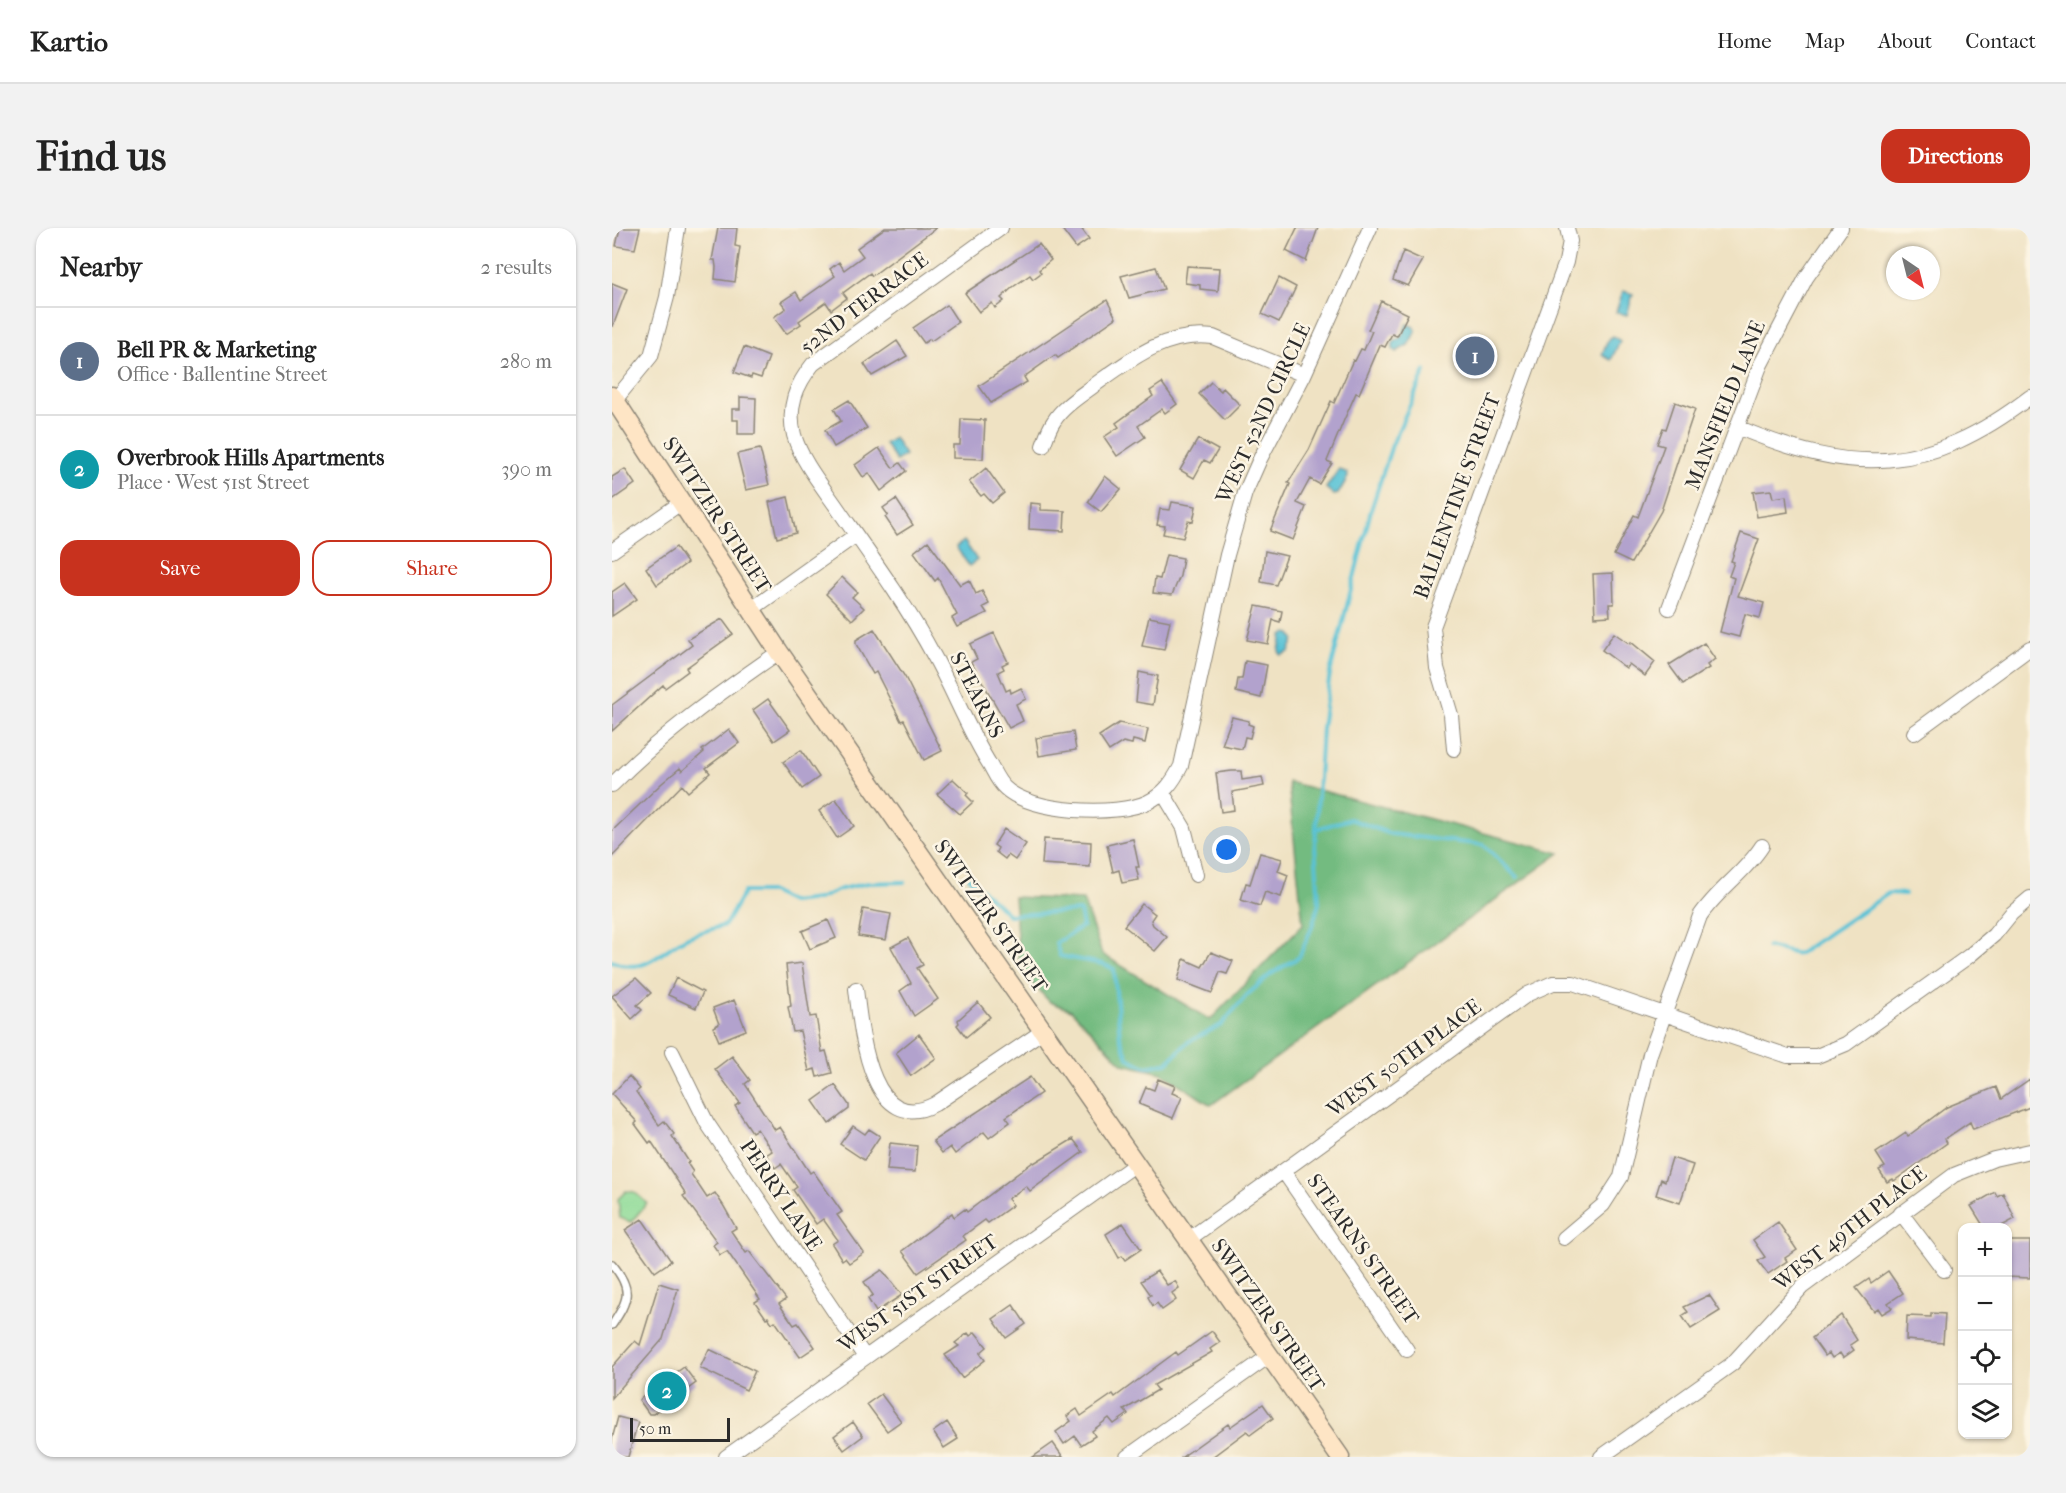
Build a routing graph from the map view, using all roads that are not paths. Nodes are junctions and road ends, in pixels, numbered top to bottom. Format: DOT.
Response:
graph roads {
  1 [pos="678,228"];
  2 [pos="1001,228"];
  3 [pos="1370,228"];
  4 [pos="1567,228"];
  5 [pos="1841,228"];
  6 [pos="1304,375"];
  7 [pos="2030,397"];
  8 [pos="614,398"];
  9 [pos="793,400"];
  10 [pos="1737,427"];
  11 [pos="1043,446"];
  12 [pos="682,502"];
  13 [pos="856,535"];
  14 [pos="612,551"];
  15 [pos="1669,608"];
  16 [pos="752,609"];
  17 [pos="2030,648"];
  18 [pos="779,652"];
  19 [pos="1914,733"];
  20 [pos="1454,749"];
  21 [pos="612,785"];
  22 [pos="1163,793"];
  23 [pos="1762,846"];
  24 [pos="1196,875"];
  25 [pos="2030,898"];
  26 [pos="856,989"];
  27 [pos="1664,1013"];
  28 [pos="1043,1031"];
  29 [pos="672,1052"];
  30 [pos="2030,1151"];
  31 [pos="1136,1164"];
  32 [pos="1284,1172"];
  33 [pos="1901,1213"];
  34 [pos="1564,1238"];
  35 [pos="1189,1239"];
  36 [pos="612,1264"];
  37 [pos="1944,1270"];
  38 [pos="612,1325"];
  39 [pos="1407,1350"];
  40 [pos="1269,1356"];
  41 [pos="865,1357"];
  42 [pos="726,1457"];
  43 [pos="1127,1457"];
  44 [pos="1340,1457"];
  45 [pos="1601,1457"];
  1 -- 8 [label="street"];
  2 -- 9 [label="street, 52ND TERRACE"];
  3 -- 6 [label="street, WEST 52ND CIRCLE"];
  4 -- 20 [label="street, BALLENTINE STREET"];
  5 -- 10 [label="street, MANSFIELD LANE"];
  6 -- 11 [label="street"];
  6 -- 22 [label="street, WEST 52ND CIRCLE"];
  7 -- 10 [label="street"];
  8 -- 12 [label="street, SWITZER STREET"];
  9 -- 13 [label="street, STEARNS"];
  10 -- 15 [label="street, MANSFIELD LANE"];
  12 -- 14 [label="street"];
  12 -- 16 [label="street, SWITZER STREET"];
  13 -- 16 [label="street"];
  13 -- 22 [label="street, STEARNS"];
  16 -- 18 [label="street, SWITZER STREET"];
  17 -- 19 [label="street"];
  18 -- 21 [label="street"];
  18 -- 28 [label="street, SWITZER STREET"];
  22 -- 24 [label="street"];
  23 -- 27 [label="street"];
  25 -- 27 [label="street, WEST 50TH PLACE"];
  26 -- 28 [label="street"];
  27 -- 32 [label="street, WEST 50TH PLACE"];
  27 -- 34 [label="street"];
  28 -- 31 [label="street, SWITZER STREET"];
  29 -- 41 [label="street, PERRY LANE"];
  30 -- 33 [label="street, WEST 49TH PLACE"];
  31 -- 35 [label="street, SWITZER STREET"];
  31 -- 41 [label="street, WEST 51ST STREET"];
  32 -- 35 [label="street, WEST 50TH PLACE"];
  32 -- 39 [label="street, STEARNS STREET"];
  33 -- 37 [label="street"];
  33 -- 45 [label="street, WEST 49TH PLACE"];
  35 -- 40 [label="street, SWITZER STREET"];
  36 -- 38 [label="lane"];
  40 -- 43 [label="street"];
  40 -- 44 [label="street, SWITZER STREET"];
  41 -- 42 [label="street, WEST 51ST STREET"];
}
